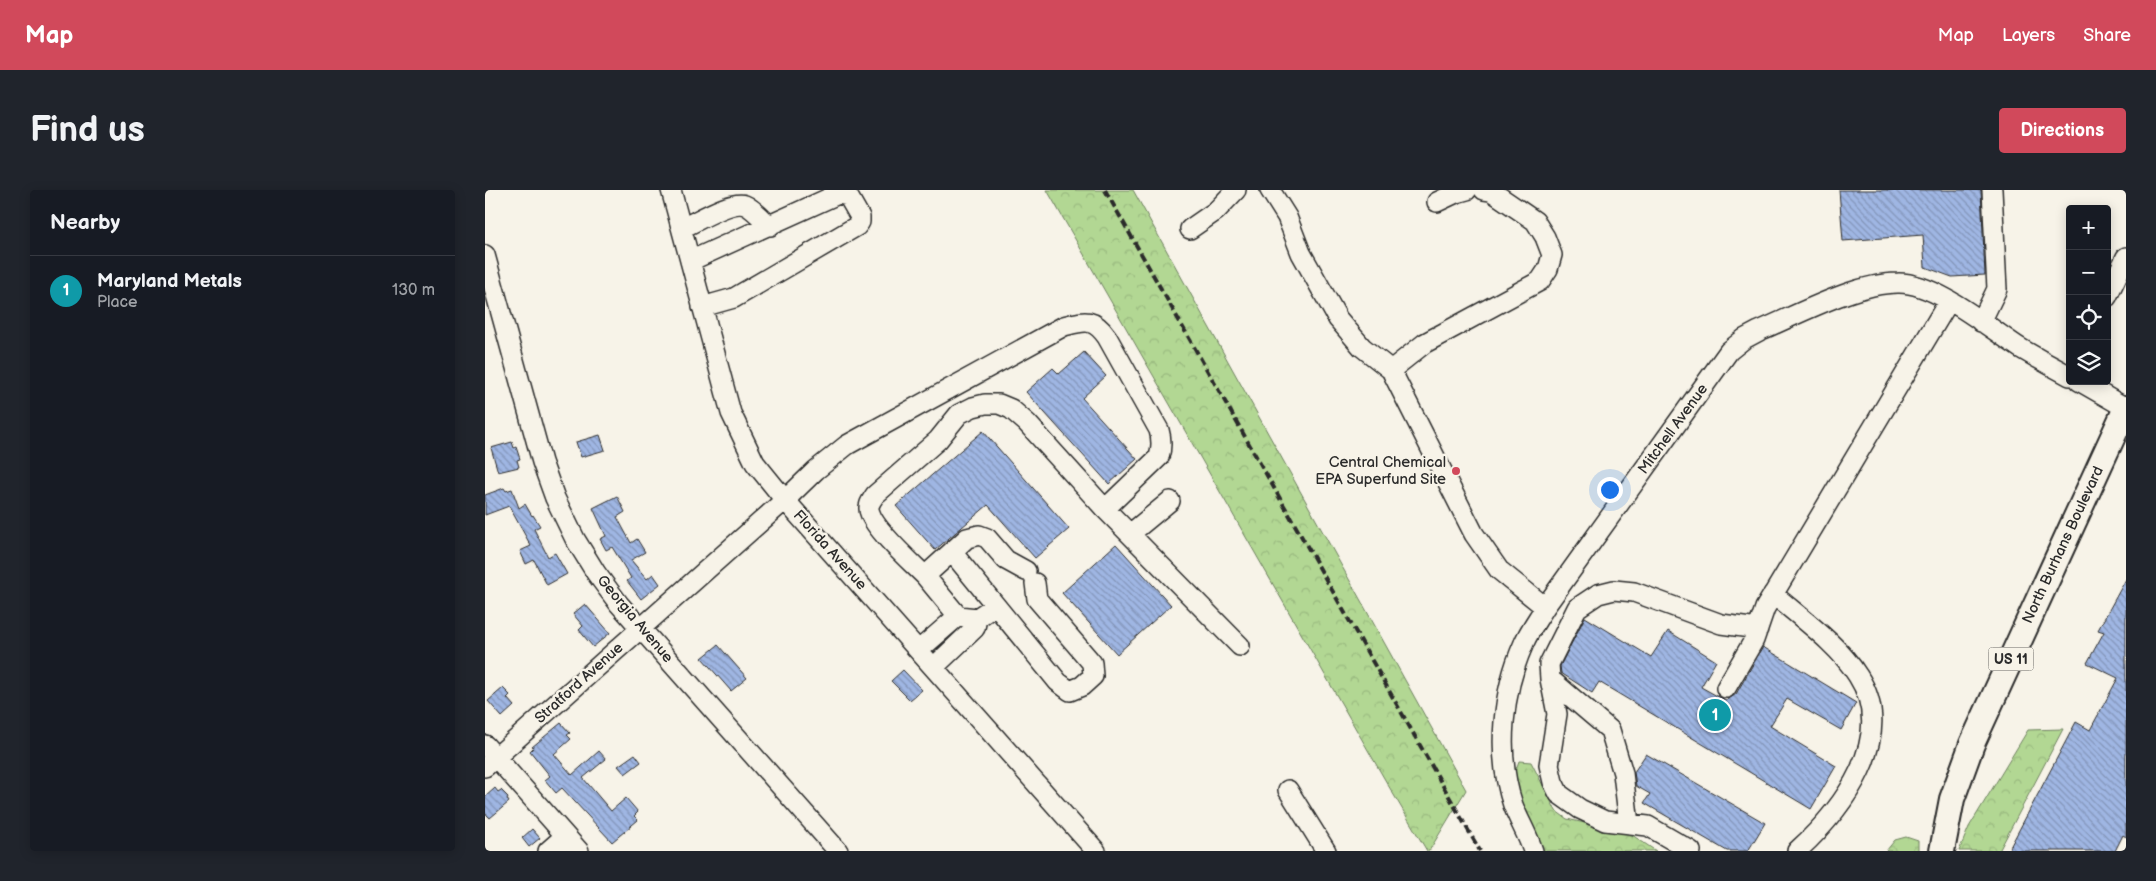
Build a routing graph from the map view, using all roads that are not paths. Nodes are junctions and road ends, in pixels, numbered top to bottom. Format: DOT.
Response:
graph roads {
  1 [pos="671,190"];
  2 [pos="1236,190"];
  3 [pos="1270,190"];
  4 [pos="1467,190"];
  5 [pos="1484,190"];
  6 [pos="1992,190"];
  7 [pos="1437,202"];
  8 [pos="770,226"];
  9 [pos="682,228"];
  10 [pos="1190,229"];
  11 [pos="485,255"];
  12 [pos="2126,257"];
  13 [pos="690,261"];
  14 [pos="2108,295"];
  15 [pos="1949,301"];
  16 [pos="702,307"];
  17 [pos="1981,322"];
  18 [pos="1391,370"];
  19 [pos="2066,374"];
  20 [pos="2086,385"];
  21 [pos="946,390"];
  22 [pos="2126,408"];
  23 [pos="959,414"];
  24 [pos="785,500"];
  25 [pos="1170,501"];
  26 [pos="1105,509"];
  27 [pos="1130,534"];
  28 [pos="952,552"];
  29 [pos="925,576"];
  30 [pos="1773,594"];
  31 [pos="995,606"];
  32 [pos="1545,607"];
  33 [pos="958,616"];
  34 [pos="977,618"];
  35 [pos="641,629"];
  36 [pos="1758,629"];
  37 [pos="1240,646"];
  38 [pos="919,650"];
  39 [pos="934,667"];
  40 [pos="1550,680"];
  41 [pos="1726,688"];
  42 [pos="489,756"];
  43 [pos="1288,790"];
  44 [pos="1629,824"];
  45 [pos="565,836"];
  46 [pos="1094,850"];
  47 [pos="548,851"];
  48 [pos="579,851"];
  49 [pos="838,851"];
  50 [pos="1326,851"];
  51 [pos="1533,851"];
  52 [pos="1691,851"];
  53 [pos="1797,851"];
  54 [pos="1942,851"];
  1 -- 9 [label="street, Florida Avenue"];
  2 -- 10 [label="street"];
  3 -- 18 [label="street"];
  4 -- 7 [label="street"];
  5 -- 18 [label="street"];
  6 -- 17 [label="street"];
  8 -- 9 [label="street"];
  8 -- 13 [label="street"];
  8 -- 16 [label="street"];
  9 -- 13 [label="street, Florida Avenue"];
  11 -- 35 [label="street, Georgia Avenue"];
  12 -- 14 [label="street"];
  13 -- 16 [label="street, Florida Avenue"];
  15 -- 17 [label="street, Mitchell Avenue"];
  15 -- 30 [label="street"];
  15 -- 32 [label="street, Mitchell Avenue"];
  16 -- 24 [label="street, Florida Avenue"];
  17 -- 19 [label="street, Mitchell Avenue"];
  18 -- 32 [label="street"];
  20 -- 22 [label="street"];
  21 -- 23 [label="street"];
  21 -- 24 [label="street, Stratford Avenue"];
  21 -- 26 [label="street, Stratford Avenue"];
  22 -- 54 [label="main road, North Burhans Boulevard / US 11"];
  23 -- 26 [label="street"];
  23 -- 29 [label="street"];
  24 -- 35 [label="street, Stratford Avenue"];
  24 -- 38 [label="street, Florida Avenue"];
  25 -- 27 [label="street"];
  26 -- 27 [label="street"];
  27 -- 37 [label="street"];
  28 -- 29 [label="street"];
  28 -- 31 [label="street"];
  28 -- 31 [label="street"];
  29 -- 33 [label="street"];
  30 -- 36 [label="street"];
  30 -- 53 [label="street"];
  31 -- 34 [label="street"];
  32 -- 51 [label="street, Mitchell Avenue"];
  33 -- 34 [label="street"];
  33 -- 38 [label="street"];
  34 -- 39 [label="street"];
  35 -- 42 [label="street, Stratford Avenue"];
  35 -- 49 [label="street, Georgia Avenue"];
  36 -- 40 [label="street"];
  36 -- 41 [label="street"];
  38 -- 39 [label="street, Florida Avenue"];
  39 -- 46 [label="street, Florida Avenue"];
  40 -- 44 [label="street"];
  40 -- 44 [label="street"];
  42 -- 45 [label="street"];
  43 -- 50 [label="street"];
  44 -- 52 [label="street"];
  45 -- 47 [label="street"];
  45 -- 48 [label="street"];
}
